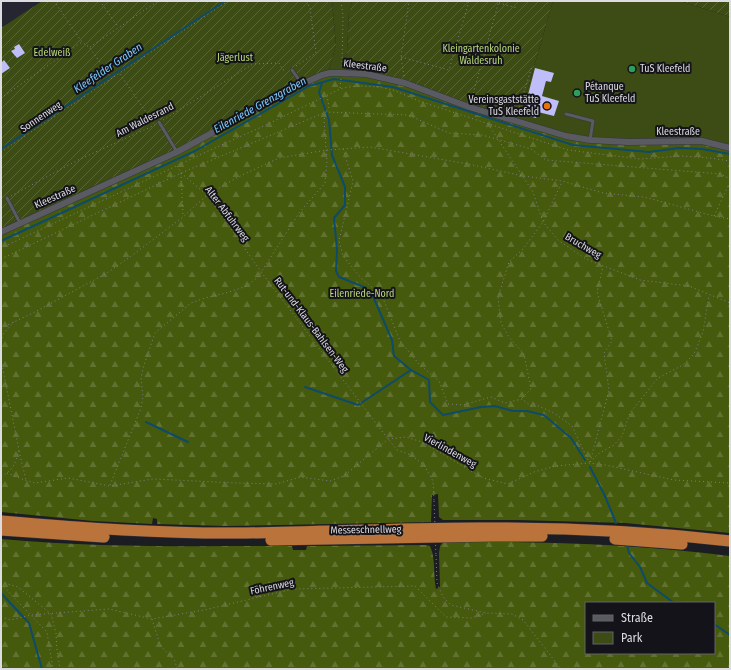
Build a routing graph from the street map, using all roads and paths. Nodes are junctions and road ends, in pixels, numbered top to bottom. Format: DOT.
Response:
graph roads {
  1 [pos="54,1"];
  2 [pos="100,1"];
  3 [pos="158,1"];
  4 [pos="228,1"];
  5 [pos="306,1"];
  6 [pos="341,1"];
  7 [pos="409,1"];
  8 [pos="469,1"];
  9 [pos="499,2"];
  10 [pos="518,8"];
  11 [pos="118,27"];
  12 [pos="82,42"];
  13 [pos="89,47"];
  14 [pos="401,57"];
  15 [pos="532,66"];
  16 [pos="292,70"];
  17 [pos="120,74"];
  18 [pos="342,75"];
  19 [pos="112,78"];
  20 [pos="405,83"];
  21 [pos="302,84"];
  22 [pos="327,96"];
  23 [pos="1,98"];
  24 [pos="469,107"];
  25 [pos="326,112"];
  26 [pos="566,114"];
  27 [pos="516,121"];
  28 [pos="159,122"];
  29 [pos="488,124"];
  30 [pos="154,125"];
  31 [pos="497,139"];
  32 [pos="590,140"];
  33 [pos="343,148"];
  34 [pos="730,148"];
  35 [pos="327,150"];
  36 [pos="1,152"];
  37 [pos="177,152"];
  38 [pos="177,166"];
  39 [pos="181,172"];
  40 [pos="523,176"];
  41 [pos="730,178"];
  42 [pos="562,181"];
  43 [pos="730,182"];
  44 [pos="207,195"];
  45 [pos="7,198"];
  46 [pos="714,216"];
  47 [pos="183,217"];
  48 [pos="730,219"];
  49 [pos="543,222"];
  50 [pos="20,223"];
  51 [pos="1,232"];
  52 [pos="1,248"];
  53 [pos="1,259"];
  54 [pos="604,266"];
  55 [pos="262,273"];
  56 [pos="709,295"];
  57 [pos="730,304"];
  58 [pos="14,322"];
  59 [pos="1,328"];
  60 [pos="1,342"];
  61 [pos="1,360"];
  62 [pos="522,399"];
  63 [pos="388,439"];
  64 [pos="19,450"];
  65 [pos="590,463"];
  66 [pos="7,473"];
  67 [pos="1,477"];
  68 [pos="27,481"];
  69 [pos="730,483"];
  70 [pos="110,486"];
  71 [pos="1,521"];
  72 [pos="1,530"];
  73 [pos="730,541"];
  74 [pos="730,549"];
  75 [pos="1,583"];
  76 [pos="486,613"];
  77 [pos="51,614"];
  78 [pos="31,615"];
  79 [pos="1,617"];
  80 [pos="152,619"];
  81 [pos="53,669"];
  82 [pos="60,669"];
  83 [pos="177,669"];
  84 [pos="561,669"];
  1 -- 12 [label="path"];
  2 -- 11 [label="path"];
  3 -- 11 [label="path"];
  4 -- 17 [label="path, Sonnenweg"];
  5 -- 16 [label="path"];
  6 -- 18 [label="path"];
  7 -- 14 [label="path"];
  8 -- 14 [label="path"];
  9 -- 10 [label="path"];
  9 -- 24 [label="path"];
  11 -- 13 [label="path"];
  12 -- 13 [label="path"];
  12 -- 23 [label="path"];
  13 -- 19 [label="path"];
  14 -- 20 [label="path"];
  15 -- 27 [label="path"];
  16 -- 21 [label="lane"];
  16 -- 28 [label="path, Am Waldesrand"];
  17 -- 19 [label="path, Sonnenweg"];
  17 -- 30 [label="path"];
  18 -- 20 [label="street, Kleestraße"];
  18 -- 21 [label="street, Kleestraße"];
  18 -- 22 [label="path"];
  19 -- 36 [label="path, Sonnenweg"];
  20 -- 24 [label="street, Kleestraße"];
  21 -- 37 [label="street, Kleestraße"];
  22 -- 25 [label="path, Rut-und-Klaus-Bahlsen-Weg"];
  22 -- 38 [label="path"];
  24 -- 27 [label="street, Kleestraße"];
  25 -- 31 [label="path"];
  25 -- 35 [label="path, Rut-und-Klaus-Bahlsen-Weg"];
  25 -- 39 [label="path"];
  26 -- 32 [label="lane"];
  27 -- 32 [label="street, Kleestraße"];
  28 -- 30 [label="path, Am Waldesrand"];
  28 -- 37 [label="lane"];
  29 -- 31 [label="path, Bruchweg"];
  30 -- 45 [label="path, Am Waldesrand"];
  31 -- 40 [label="path, Bruchweg"];
  31 -- 41 [label="path"];
  32 -- 34 [label="street, Kleestraße"];
  33 -- 35 [label="path"];
  33 -- 40 [label="path"];
  33 -- 62 [label="path"];
  35 -- 44 [label="path"];
  35 -- 55 [label="path, Rut-und-Klaus-Bahlsen-Weg"];
  37 -- 50 [label="street, Kleestraße"];
  38 -- 39 [label="path, Alter Abfuhrweg"];
  38 -- 52 [label="path"];
  39 -- 44 [label="path, Alter Abfuhrweg"];
  39 -- 47 [label="path"];
  39 -- 53 [label="path"];
  40 -- 42 [label="path"];
  40 -- 49 [label="path, Bruchweg"];
  42 -- 46 [label="path"];
  42 -- 49 [label="path"];
  43 -- 46 [label="path"];
  44 -- 47 [label="path"];
  44 -- 55 [label="path, Alter Abfuhrweg"];
  45 -- 50 [label="lane"];
  46 -- 48 [label="path"];
  47 -- 58 [label="path"];
  49 -- 54 [label="path, Bruchweg"];
  49 -- 62 [label="path"];
  50 -- 51 [label="street, Kleestraße"];
  54 -- 56 [label="path, Bruchweg"];
  54 -- 65 [label="path"];
  55 -- 63 [label="path, Rut-und-Klaus-Bahlsen-Weg"];
  55 -- 70 [label="path"];
  56 -- 57 [label="path, Bruchweg"];
  56 -- 65 [label="path"];
  58 -- 59 [label="path"];
  58 -- 60 [label="path"];
  61 -- 64 [label="path"];
  62 -- 65 [label="path"];
  63 -- 65 [label="path, Vierlindenweg"];
  63 -- 70 [label="path"];
  63 -- 76 [label="path, Rut-und-Klaus-Bahlsen-Weg, bridge"];
  64 -- 66 [label="path"];
  64 -- 68 [label="path"];
  65 -- 69 [label="path, Vierlindenweg"];
  66 -- 67 [label="path"];
  66 -- 68 [label="path"];
  68 -- 70 [label="path"];
  71 -- 73 [label="highway, Messeschnellweg"];
  72 -- 74 [label="highway, Messeschnellweg"];
  75 -- 77 [label="path"];
  75 -- 78 [label="path"];
  76 -- 80 [label="path, Föhrenweg"];
  76 -- 84 [label="path"];
  77 -- 78 [label="path, Föhrenweg"];
  77 -- 80 [label="path, Föhrenweg"];
  77 -- 82 [label="path"];
  78 -- 79 [label="path, Föhrenweg"];
  78 -- 81 [label="path"];
  80 -- 83 [label="path"];
}
